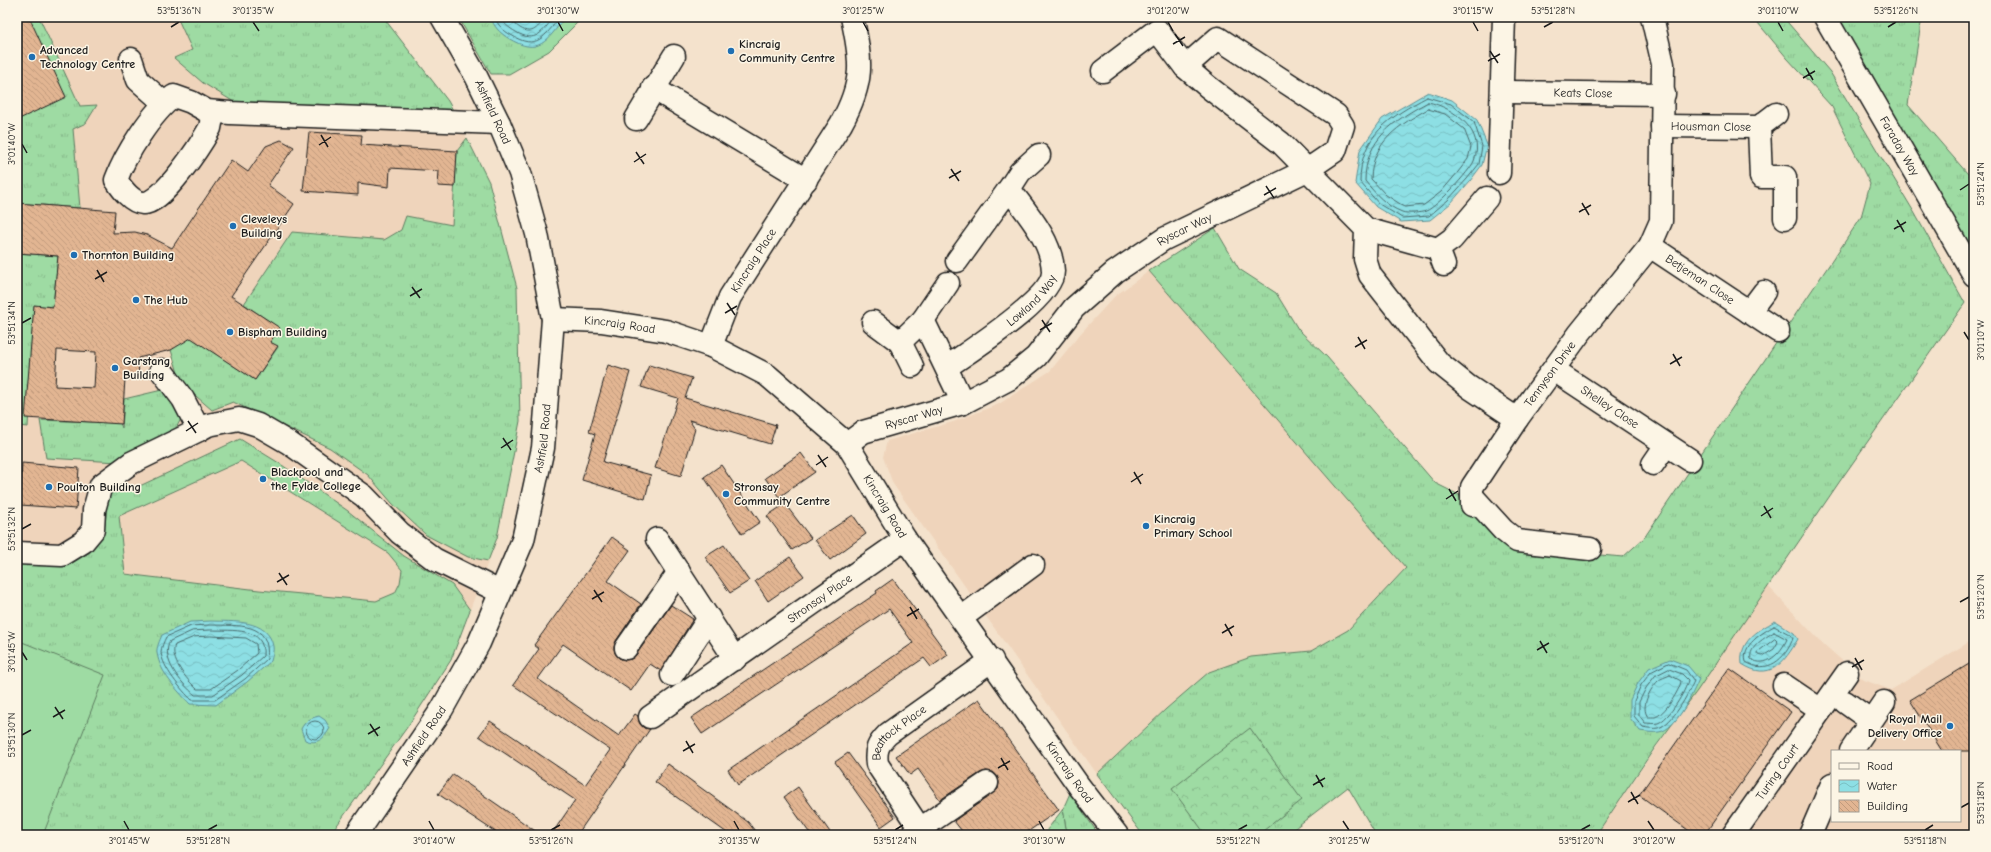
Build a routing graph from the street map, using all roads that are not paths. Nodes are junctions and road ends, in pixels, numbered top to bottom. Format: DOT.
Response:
graph roads {
  1 [pos="442,17"];
  2 [pos="852,17"];
  3 [pos="1504,17"];
  4 [pos="1652,17"];
  5 [pos="1825,17"];
  6 [pos="674,56"];
  7 [pos="131,59"];
  8 [pos="1185,68"];
  9 [pos="1103,72"];
  10 [pos="653,88"];
  11 [pos="1503,92"];
  12 [pos="1664,94"];
  13 [pos="164,103"];
  14 [pos="207,111"];
  15 [pos="636,118"];
  16 [pos="499,123"];
  17 [pos="1662,126"];
  18 [pos="1039,155"];
  19 [pos="1306,170"];
  20 [pos="1499,173"];
  21 [pos="806,180"];
  22 [pos="1009,189"];
  23 [pos="1487,198"];
  24 [pos="1785,218"];
  25 [pos="1366,229"];
  26 [pos="1650,246"];
  27 [pos="957,261"];
  28 [pos="1974,275"];
  29 [pos="948,283"];
  30 [pos="1764,292"];
  31 [pos="1749,312"];
  32 [pos="553,319"];
  33 [pos="923,320"];
  34 [pos="873,322"];
  35 [pos="1778,331"];
  36 [pos="900,342"];
  37 [pos="711,346"];
  38 [pos="912,366"];
  39 [pos="947,367"];
  40 [pos="161,370"];
  41 [pos="1554,370"];
  42 [pos="963,402"];
  43 [pos="1517,419"];
  44 [pos="200,430"];
  45 [pos="846,444"];
  46 [pos="1666,445"];
  47 [pos="1690,460"];
  48 [pos="1653,464"];
  49 [pos="657,539"];
  50 [pos="905,539"];
  51 [pos="1590,549"];
  52 [pos="17,553"];
  53 [pos="1033,565"];
  54 [pos="679,572"];
  55 [pos="500,592"];
  56 [pos="709,618"];
  57 [pos="961,618"];
  58 [pos="626,648"];
  59 [pos="735,659"];
  60 [pos="992,660"];
  61 [pos="1847,673"];
  62 [pos="672,675"];
  63 [pos="1784,685"];
  64 [pos="1845,702"];
  65 [pos="1884,702"];
  66 [pos="1821,710"];
  67 [pos="650,717"];
  68 [pos="1870,720"];
  69 [pos="1852,750"];
  70 [pos="987,783"];
  71 [pos="1831,786"];
  72 [pos="916,832"];
  73 [pos="356,835"];
  74 [pos="1117,835"];
  75 [pos="1733,835"];
  76 [pos="1810,835"];
  1 -- 16 [label="street, Ashfield Road"];
  2 -- 21 [label="street, Kincraig Place"];
  3 -- 11 [label="street"];
  4 -- 12 [label="street, Tennyson Drive"];
  5 -- 28 [label="street, Faraday Way"];
  6 -- 10 [label="street"];
  7 -- 13 [label="street"];
  8 -- 9 [label="street"];
  8 -- 19 [label="street"];
  8 -- 19 [label="street, Ryscar Way"];
  10 -- 15 [label="street"];
  10 -- 21 [label="street"];
  11 -- 12 [label="street, Keats Close"];
  11 -- 20 [label="street"];
  12 -- 17 [label="street, Tennyson Drive"];
  13 -- 14 [label="street"];
  13 -- 14 [label="street"];
  14 -- 16 [label="street"];
  16 -- 32 [label="street, Ashfield Road"];
  17 -- 24 [label="street, Housman Close"];
  17 -- 26 [label="street, Tennyson Drive"];
  18 -- 22 [label="street"];
  19 -- 25 [label="street"];
  19 -- 42 [label="street, Ryscar Way"];
  21 -- 37 [label="street, Kincraig Place"];
  22 -- 27 [label="street"];
  22 -- 39 [label="street, Lowland Way"];
  23 -- 25 [label="street"];
  25 -- 43 [label="street, Tennyson Drive"];
  26 -- 31 [label="street, Betjeman Close"];
  26 -- 41 [label="street, Tennyson Drive"];
  29 -- 33 [label="street"];
  30 -- 31 [label="street"];
  31 -- 35 [label="street, Betjeman Close"];
  32 -- 37 [label="street, Kincraig Road"];
  32 -- 55 [label="street, Ashfield Road"];
  33 -- 36 [label="street"];
  33 -- 39 [label="street"];
  34 -- 36 [label="street"];
  36 -- 38 [label="street"];
  37 -- 45 [label="street, Kincraig Road"];
  39 -- 42 [label="street"];
  40 -- 44 [label="street"];
  41 -- 43 [label="street, Tennyson Drive"];
  41 -- 46 [label="street, Shelley Close"];
  42 -- 45 [label="street, Ryscar Way"];
  43 -- 51 [label="street"];
  44 -- 52 [label="street"];
  44 -- 55 [label="street"];
  45 -- 50 [label="street, Kincraig Road"];
  46 -- 47 [label="street, Shelley Close"];
  46 -- 48 [label="street"];
  49 -- 54 [label="street"];
  50 -- 57 [label="street, Kincraig Road"];
  50 -- 59 [label="street, Stronsay Place"];
  53 -- 57 [label="street"];
  54 -- 56 [label="street"];
  54 -- 58 [label="street"];
  55 -- 73 [label="street, Ashfield Road"];
  56 -- 59 [label="street"];
  56 -- 62 [label="street"];
  57 -- 60 [label="street, Kincraig Road"];
  59 -- 67 [label="street, Stronsay Place"];
  60 -- 72 [label="street, Beattock Place"];
  60 -- 74 [label="street, Kincraig Road"];
  61 -- 66 [label="street, Turing Court"];
  63 -- 66 [label="street"];
  64 -- 68 [label="street"];
  65 -- 68 [label="street"];
  66 -- 75 [label="street, Turing Court"];
  68 -- 69 [label="street"];
  70 -- 72 [label="street, Beattock Place"];
  71 -- 76 [label="street"];
}
